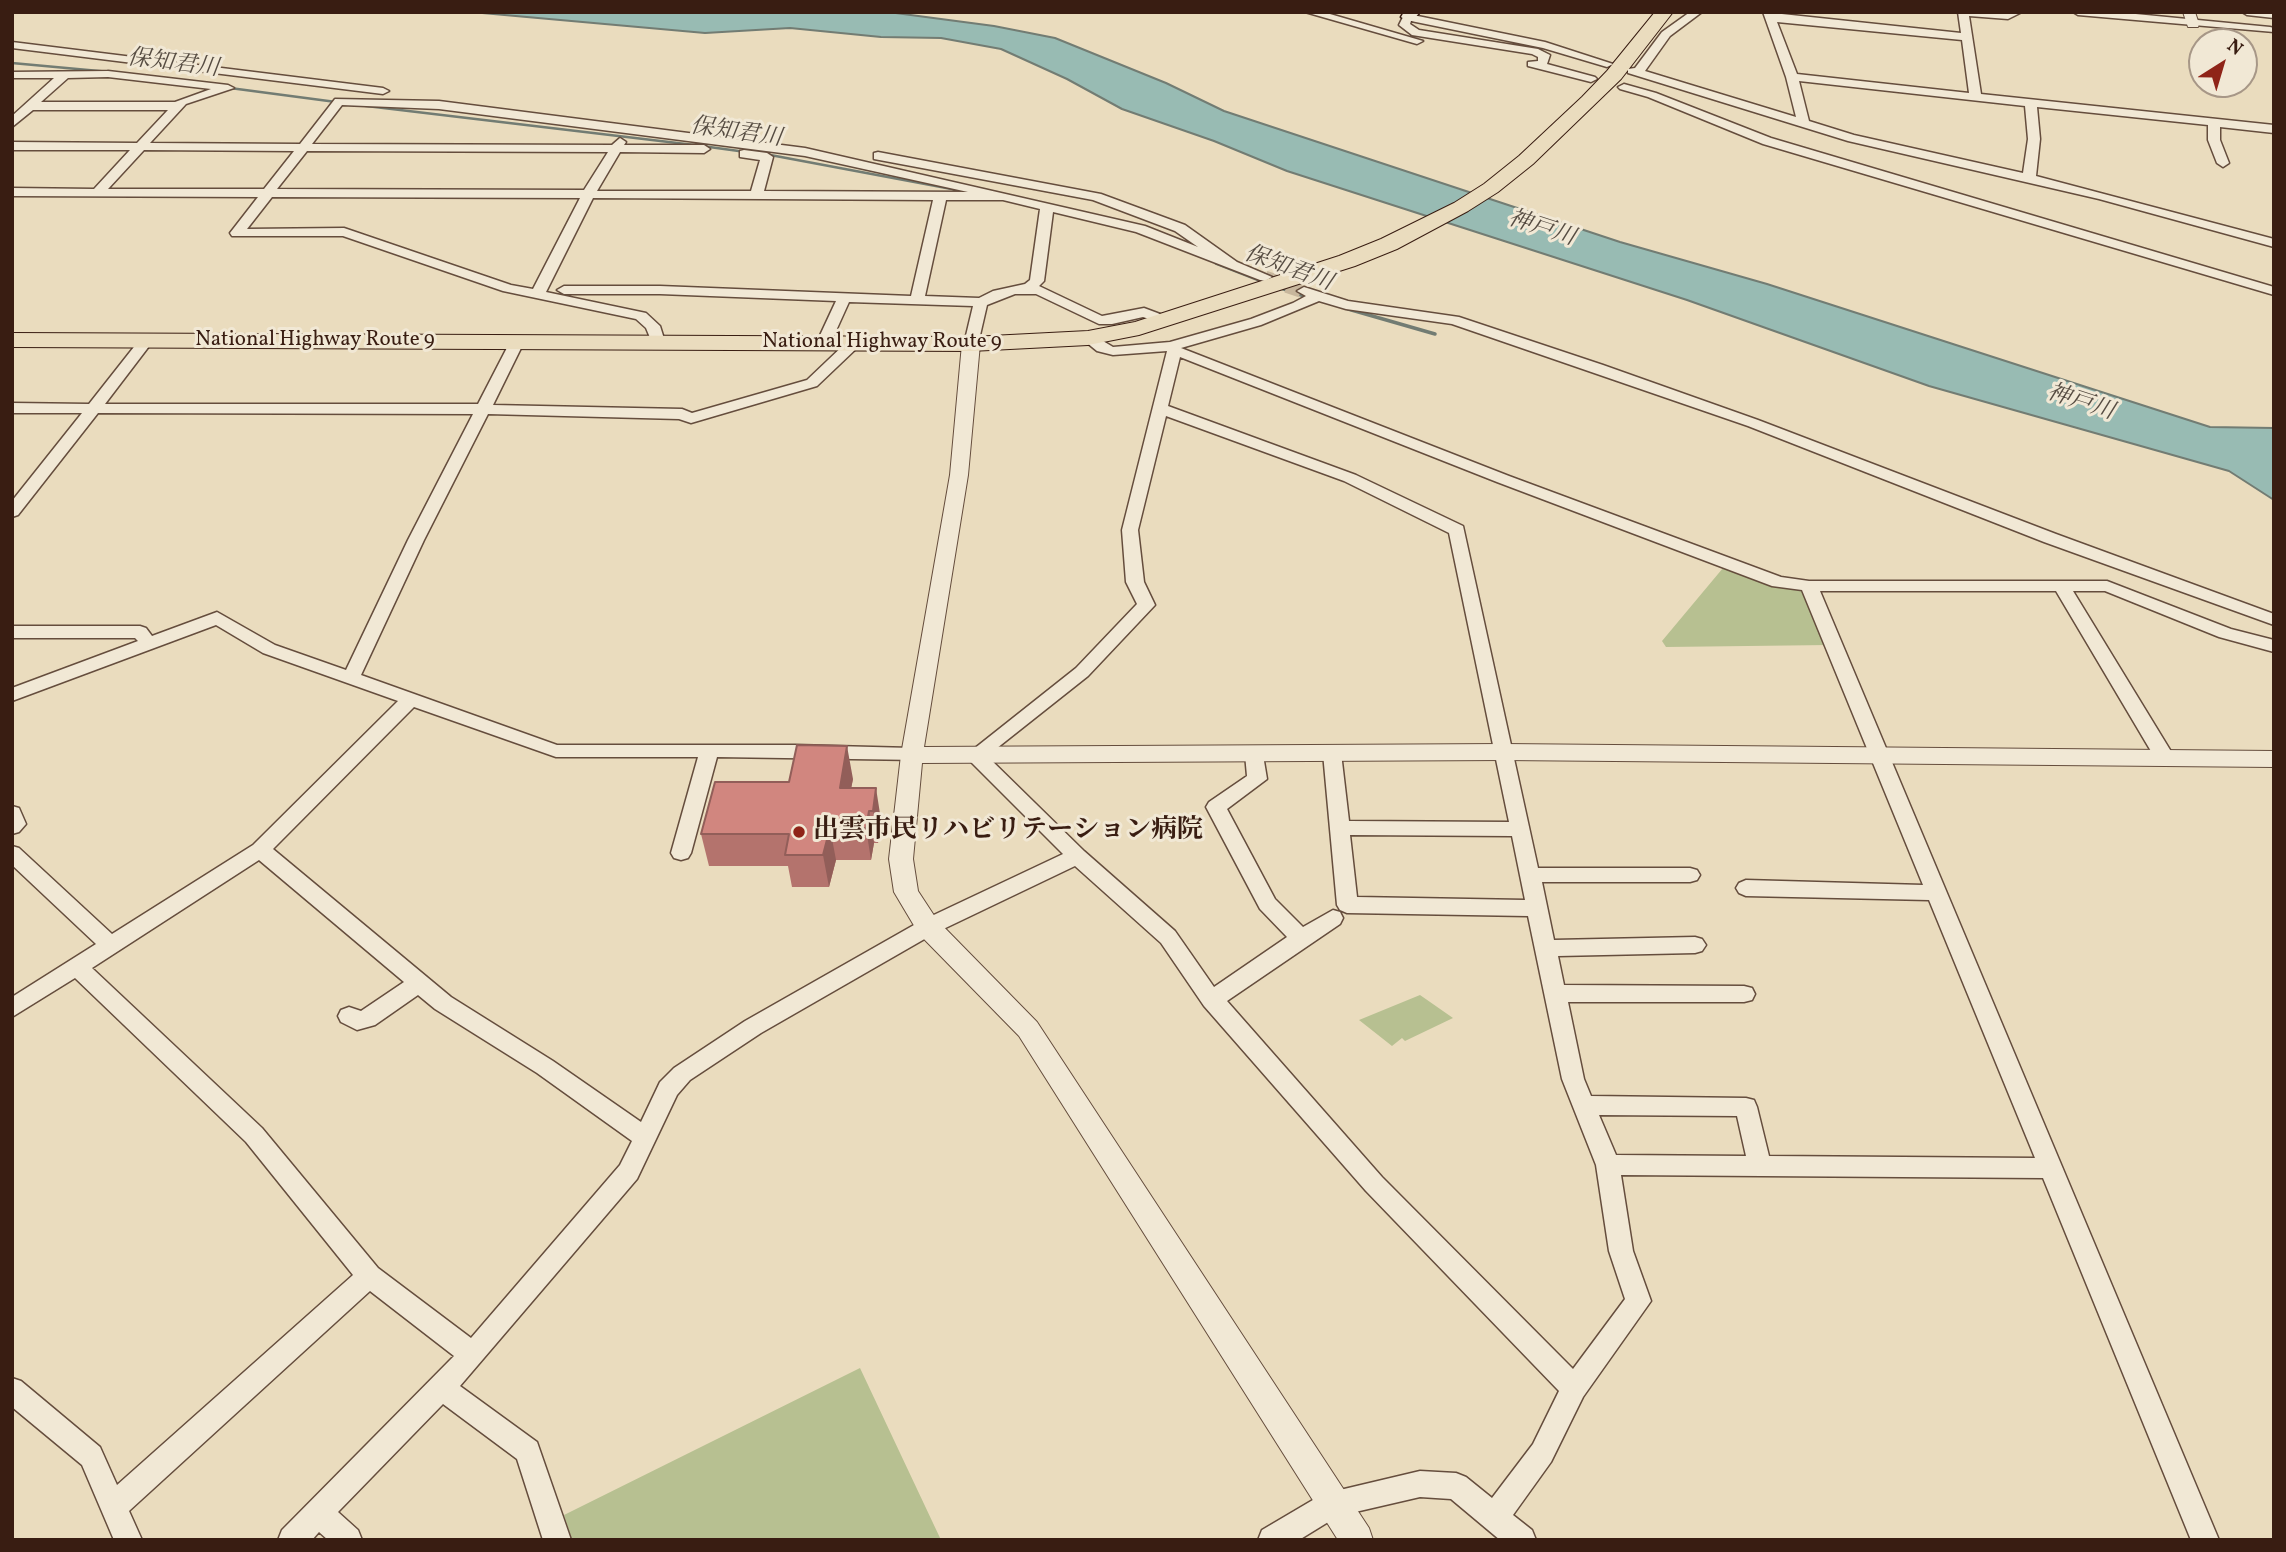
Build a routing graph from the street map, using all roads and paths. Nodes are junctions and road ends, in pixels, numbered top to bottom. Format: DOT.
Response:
graph roads {
  1 [pos="1310,12"];
  2 [pos="1671,12"];
  3 [pos="1697,12"];
  4 [pos="1964,12"];
  5 [pos="2017,12"];
  6 [pos="2078,12"];
  7 [pos="2247,12"];
  8 [pos="2266,14"];
  9 [pos="1410,15"];
  10 [pos="1770,15"];
  11 [pos="1659,18"];
  12 [pos="2191,18"];
  13 [pos="2272,35"];
  14 [pos="1966,37"];
  15 [pos="12,45"];
  16 [pos="12,54"];
  17 [pos="1607,64"];
  18 [pos="1541,65"];
  19 [pos="108,74"];
  20 [pos="12,75"];
  21 [pos="64,75"];
  22 [pos="1793,77"];
  23 [pos="1591,79"];
  24 [pos="1624,87"];
  25 [pos="1976,98"];
  26 [pos="2031,103"];
  27 [pos="439,105"];
  28 [pos="31,106"];
  29 [pos="178,106"];
  30 [pos="1803,122"];
  31 [pos="12,123"];
  32 [pos="2214,123"];
  33 [pos="629,129"];
  34 [pos="2274,129"];
  35 [pos="1835,131"];
  36 [pos="1822,143"];
  37 [pos="12,146"];
  38 [pos="141,147"];
  39 [pos="301,149"];
  40 [pos="616,149"];
  41 [pos="2223,163"];
  42 [pos="877,168"];
  43 [pos="2029,178"];
  44 [pos="12,192"];
  45 [pos="97,192"];
  46 [pos="589,193"];
  47 [pos="266,194"];
  48 [pos="756,196"];
  49 [pos="866,196"];
  50 [pos="1003,196"];
  51 [pos="940,197"];
  52 [pos="1047,206"];
  53 [pos="2274,243"];
  54 [pos="1239,269"];
  55 [pos="1265,278"];
  56 [pos="1029,288"];
  57 [pos="2274,291"];
  58 [pos="539,292"];
  59 [pos="845,296"];
  60 [pos="917,300"];
  61 [pos="981,303"];
  62 [pos="1154,317"];
  63 [pos="1170,329"];
  64 [pos="1088,338"];
  65 [pos="12,340"];
  66 [pos="146,341"];
  67 [pos="517,342"];
  68 [pos="658,342"];
  69 [pos="823,344"];
  70 [pos="853,344"];
  71 [pos="971,344"];
  72 [pos="1177,346"];
  73 [pos="12,408"];
  74 [pos="92,408"];
  75 [pos="1159,408"];
  76 [pos="481,409"];
  77 [pos="12,512"];
  78 [pos="1809,586"];
  79 [pos="2061,586"];
  80 [pos="2274,620"];
  81 [pos="12,632"];
  82 [pos="150,645"];
  83 [pos="2274,646"];
  84 [pos="352,676"];
  85 [pos="12,695"];
  86 [pos="410,700"];
  87 [pos="709,751"];
  88 [pos="1504,752"];
  89 [pos="1332,753"];
  90 [pos="1255,754"];
  91 [pos="1881,754"];
  92 [pos="912,755"];
  93 [pos="975,756"];
  94 [pos="2165,758"];
  95 [pos="2274,759"];
  96 [pos="12,813"];
  97 [pos="12,827"];
  98 [pos="1339,828"];
  99 [pos="1521,829"];
  100 [pos="260,850"];
  101 [pos="12,853"];
  102 [pos="681,853"];
  103 [pos="1077,856"];
  104 [pos="1530,875"];
  105 [pos="1690,875"];
  106 [pos="1746,888"];
  107 [pos="1937,893"];
  108 [pos="1537,908"];
  109 [pos="1333,918"];
  110 [pos="928,927"];
  111 [pos="1301,938"];
  112 [pos="1695,945"];
  113 [pos="111,946"];
  114 [pos="1545,948"];
  115 [pos="78,968"];
  116 [pos="419,983"];
  117 [pos="1555,993"];
  118 [pos="1744,994"];
  119 [pos="1212,1000"];
  120 [pos="12,1008"];
  121 [pos="349,1016"];
  122 [pos="1585,1105"];
  123 [pos="645,1138"];
  124 [pos="1608,1165"];
  125 [pos="1760,1167"];
  126 [pos="2049,1168"];
  127 [pos="369,1276"];
  128 [pos="473,1355"];
  129 [pos="442,1388"];
  130 [pos="1574,1388"];
  131 [pos="12,1390"];
  132 [pos="1333,1504"];
  133 [pos="113,1507"];
  134 [pos="319,1513"];
  135 [pos="1496,1516"];
  136 [pos="128,1540"];
  137 [pos="292,1540"];
  138 [pos="348,1540"];
  139 [pos="557,1540"];
  140 [pos="1272,1540"];
  141 [pos="1357,1540"];
  142 [pos="1522,1540"];
  143 [pos="2205,1540"];
  1 -- 18 [label="street"];
  2 -- 11 [label="highway, National Highway Route 9"];
  3 -- 30 [label="street"];
  4 -- 5 [label="street"];
  4 -- 14 [label="street"];
  6 -- 12 [label="street"];
  7 -- 8 [label="street"];
  8 -- 13 [label="street"];
  9 -- 17 [label="street"];
  9 -- 18 [label="street"];
  10 -- 14 [label="street"];
  10 -- 22 [label="street"];
  11 -- 64 [label="highway, National Highway Route 9"];
  12 -- 13 [label="street"];
  14 -- 25 [label="street"];
  15 -- 54 [label="street"];
  16 -- 19 [label="street"];
  16 -- 27 [label="street"];
  18 -- 23 [label="street"];
  19 -- 21 [label="street"];
  19 -- 29 [label="street"];
  20 -- 21 [label="street"];
  21 -- 28 [label="street"];
  22 -- 25 [label="street"];
  22 -- 30 [label="street"];
  24 -- 57 [label="street"];
  25 -- 26 [label="street"];
  26 -- 32 [label="street"];
  26 -- 43 [label="street"];
  27 -- 33 [label="street"];
  27 -- 39 [label="street"];
  28 -- 29 [label="street"];
  28 -- 31 [label="street"];
  29 -- 38 [label="street"];
  30 -- 35 [label="street"];
  32 -- 34 [label="street"];
  32 -- 41 [label="street"];
  33 -- 40 [label="street"];
  33 -- 42 [label="street"];
  35 -- 36 [label="street"];
  35 -- 43 [label="street"];
  37 -- 38 [label="street"];
  38 -- 39 [label="street"];
  38 -- 45 [label="street"];
  39 -- 40 [label="street"];
  39 -- 47 [label="street"];
  40 -- 46 [label="street"];
  40 -- 48 [label="street"];
  42 -- 49 [label="street"];
  42 -- 50 [label="street"];
  43 -- 53 [label="street"];
  44 -- 45 [label="street"];
  45 -- 47 [label="street"];
  46 -- 47 [label="street"];
  46 -- 48 [label="street"];
  46 -- 58 [label="street"];
  47 -- 58 [label="street"];
  48 -- 49 [label="street"];
  49 -- 51 [label="street"];
  50 -- 51 [label="street"];
  50 -- 52 [label="street"];
  51 -- 60 [label="street"];
  52 -- 54 [label="street"];
  52 -- 56 [label="street"];
  54 -- 55 [label="street"];
  56 -- 61 [label="street"];
  56 -- 62 [label="street"];
  58 -- 59 [label="street"];
  58 -- 68 [label="street"];
  59 -- 60 [label="street"];
  59 -- 69 [label="street"];
  60 -- 61 [label="street"];
  61 -- 71 [label="street"];
  63 -- 72 [label="street"];
  64 -- 71 [label="highway, National Highway Route 9"];
  64 -- 72 [label="street"];
  65 -- 66 [label="highway, National Highway Route 9"];
  66 -- 67 [label="highway, National Highway Route 9"];
  66 -- 74 [label="street"];
  67 -- 68 [label="highway, National Highway Route 9"];
  67 -- 76 [label="street"];
  68 -- 69 [label="highway, National Highway Route 9"];
  69 -- 70 [label="highway, National Highway Route 9"];
  70 -- 71 [label="highway, National Highway Route 9"];
  70 -- 76 [label="street"];
  71 -- 92 [label="street"];
  72 -- 75 [label="street"];
  72 -- 78 [label="street"];
  72 -- 80 [label="street"];
  73 -- 74 [label="street"];
  74 -- 76 [label="street"];
  74 -- 77 [label="street"];
  75 -- 88 [label="street"];
  75 -- 93 [label="street"];
  76 -- 84 [label="street"];
  78 -- 79 [label="street"];
  78 -- 91 [label="street"];
  79 -- 83 [label="street"];
  79 -- 94 [label="street"];
  81 -- 82 [label="street"];
  82 -- 84 [label="street"];
  82 -- 85 [label="street"];
  84 -- 86 [label="street"];
  86 -- 87 [label="street"];
  86 -- 100 [label="street"];
  87 -- 92 [label="street"];
  87 -- 102 [label="street"];
  88 -- 89 [label="street"];
  88 -- 91 [label="street"];
  88 -- 99 [label="street"];
  89 -- 90 [label="street"];
  89 -- 98 [label="street"];
  90 -- 93 [label="street"];
  90 -- 111 [label="street"];
  91 -- 94 [label="street"];
  91 -- 107 [label="street"];
  92 -- 93 [label="street"];
  92 -- 110 [label="street"];
  93 -- 103 [label="street"];
  94 -- 95 [label="street"];
  96 -- 97 [label="street"];
  98 -- 99 [label="street"];
  98 -- 108 [label="street"];
  99 -- 104 [label="street"];
  100 -- 113 [label="street"];
  100 -- 116 [label="street"];
  101 -- 113 [label="street"];
  103 -- 110 [label="street"];
  103 -- 119 [label="street"];
  104 -- 105 [label="street"];
  104 -- 108 [label="street"];
  106 -- 107 [label="street"];
  107 -- 126 [label="street"];
  108 -- 114 [label="street"];
  109 -- 111 [label="street"];
  110 -- 123 [label="street"];
  110 -- 132 [label="street"];
  111 -- 119 [label="street"];
  112 -- 114 [label="street"];
  113 -- 115 [label="street"];
  114 -- 117 [label="street"];
  115 -- 120 [label="street"];
  115 -- 127 [label="street"];
  116 -- 121 [label="street"];
  116 -- 123 [label="street"];
  117 -- 118 [label="street"];
  117 -- 122 [label="street"];
  119 -- 130 [label="street"];
  122 -- 124 [label="street"];
  122 -- 125 [label="street"];
  123 -- 128 [label="street"];
  124 -- 125 [label="street"];
  124 -- 130 [label="street"];
  125 -- 126 [label="street"];
  126 -- 143 [label="street"];
  127 -- 128 [label="street"];
  127 -- 133 [label="street"];
  128 -- 129 [label="street"];
  129 -- 134 [label="street"];
  129 -- 139 [label="street"];
  130 -- 135 [label="street"];
  131 -- 133 [label="street"];
  132 -- 135 [label="street"];
  132 -- 140 [label="street"];
  132 -- 141 [label="street"];
  133 -- 136 [label="street"];
  134 -- 137 [label="street"];
  134 -- 138 [label="street"];
  135 -- 142 [label="street"];
}
